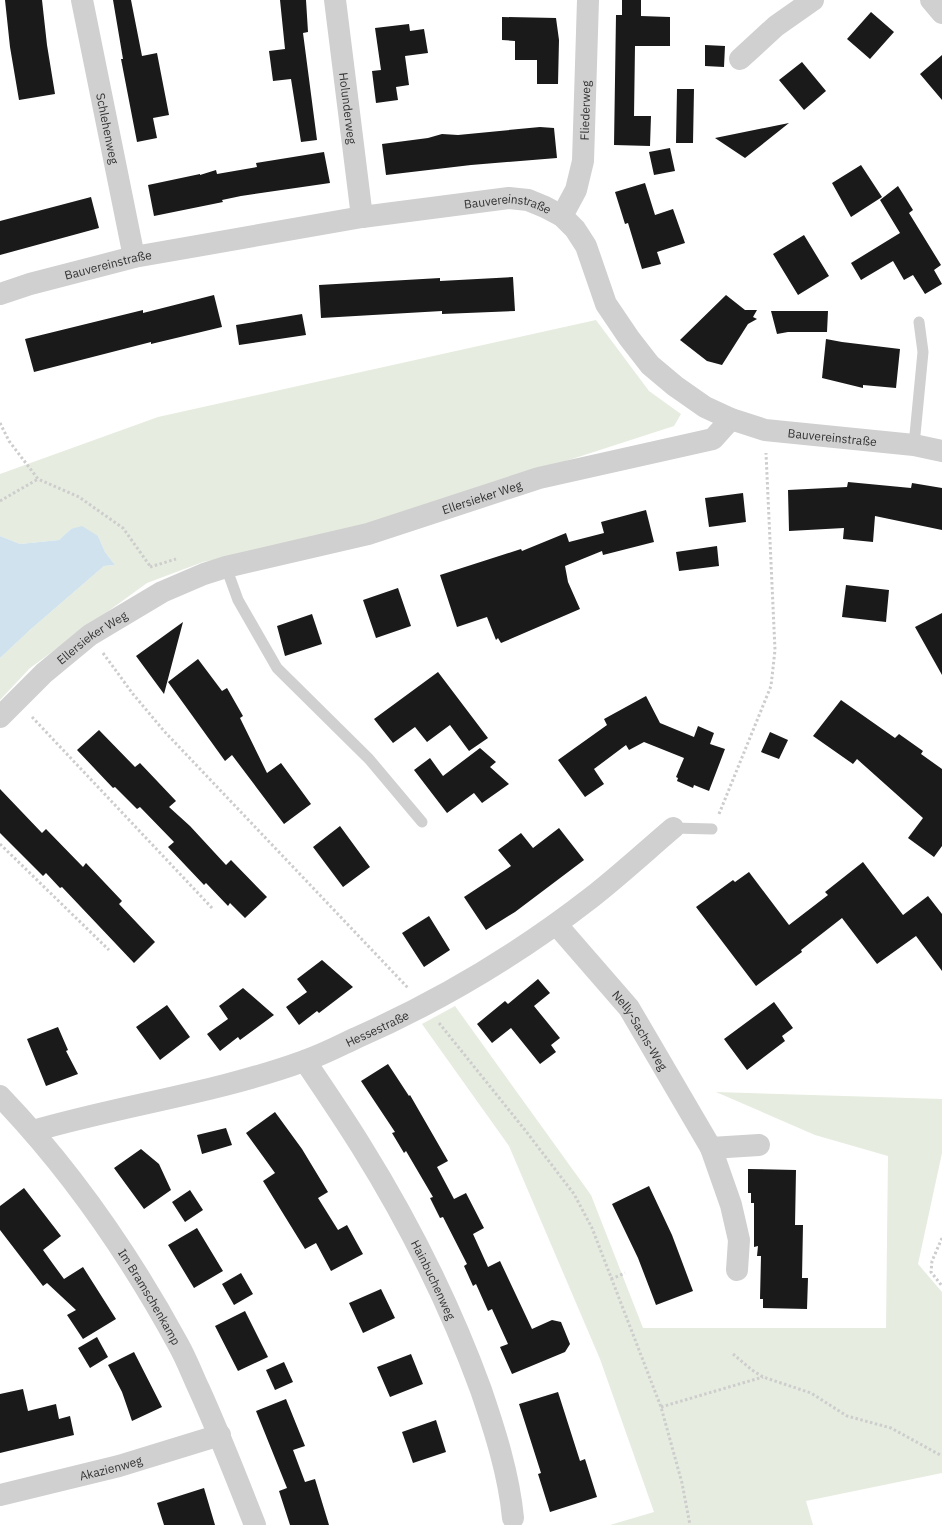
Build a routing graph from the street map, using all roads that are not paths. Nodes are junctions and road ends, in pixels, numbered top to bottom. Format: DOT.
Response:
graph roads {
  1 [pos="82,0"];
  2 [pos="335,0"];
  3 [pos="588,0"];
  4 [pos="813,0"];
  5 [pos="931,0"];
  6 [pos="942,13"];
  7 [pos="740,59"];
  8 [pos="362,216"];
  9 [pos="562,216"];
  10 [pos="134,257"];
  11 [pos="0,294"];
  12 [pos="919,322"];
  13 [pos="731,419"];
  14 [pos="914,445"];
  15 [pos="942,451"];
  16 [pos="226,567"];
  17 [pos="0,717"];
  18 [pos="422,822"];
  19 [pos="673,828"];
  20 [pos="712,829"];
  21 [pos="556,924"];
  22 [pos="305,1061"];
  23 [pos="0,1096"];
  24 [pos="33,1131"];
  25 [pos="759,1146"];
  26 [pos="711,1148"];
  27 [pos="737,1270"];
  28 [pos="220,1435"];
  29 [pos="0,1495"];
  30 [pos="513,1518"];
  31 [pos="255,1525"];
  1 -- 10 [label="street, Schlehenweg"];
  2 -- 8 [label="street, Holunderweg"];
  3 -- 9 [label="street, Fliederweg"];
  4 -- 7 [label="street"];
  5 -- 6 [label="street"];
  8 -- 9 [label="street, Bauvereinstraße"];
  8 -- 10 [label="street, Bauvereinstraße"];
  9 -- 13 [label="street, Bauvereinstraße"];
  10 -- 11 [label="street, Bauvereinstraße"];
  12 -- 14 [label="lane"];
  13 -- 14 [label="street, Bauvereinstraße"];
  13 -- 16 [label="street, Ellersieker Weg"];
  14 -- 15 [label="street, Bauvereinstraße"];
  16 -- 17 [label="street, Ellersieker Weg"];
  16 -- 18 [label="lane"];
  19 -- 20 [label="lane"];
  19 -- 21 [label="street, Hessestraße"];
  21 -- 22 [label="street, Hessestraße"];
  21 -- 26 [label="street, Nelly-Sachs-Weg"];
  22 -- 24 [label="street, Hessestraße"];
  22 -- 30 [label="street, Hainbuchenweg"];
  23 -- 24 [label="street, Im Bramschenkamp"];
  24 -- 28 [label="street, Im Bramschenkamp"];
  25 -- 26 [label="street"];
  26 -- 27 [label="street, Nelly-Sachs-Weg"];
  28 -- 29 [label="street, Akazienweg"];
  28 -- 31 [label="street, Im Bramschenkamp"];
}
